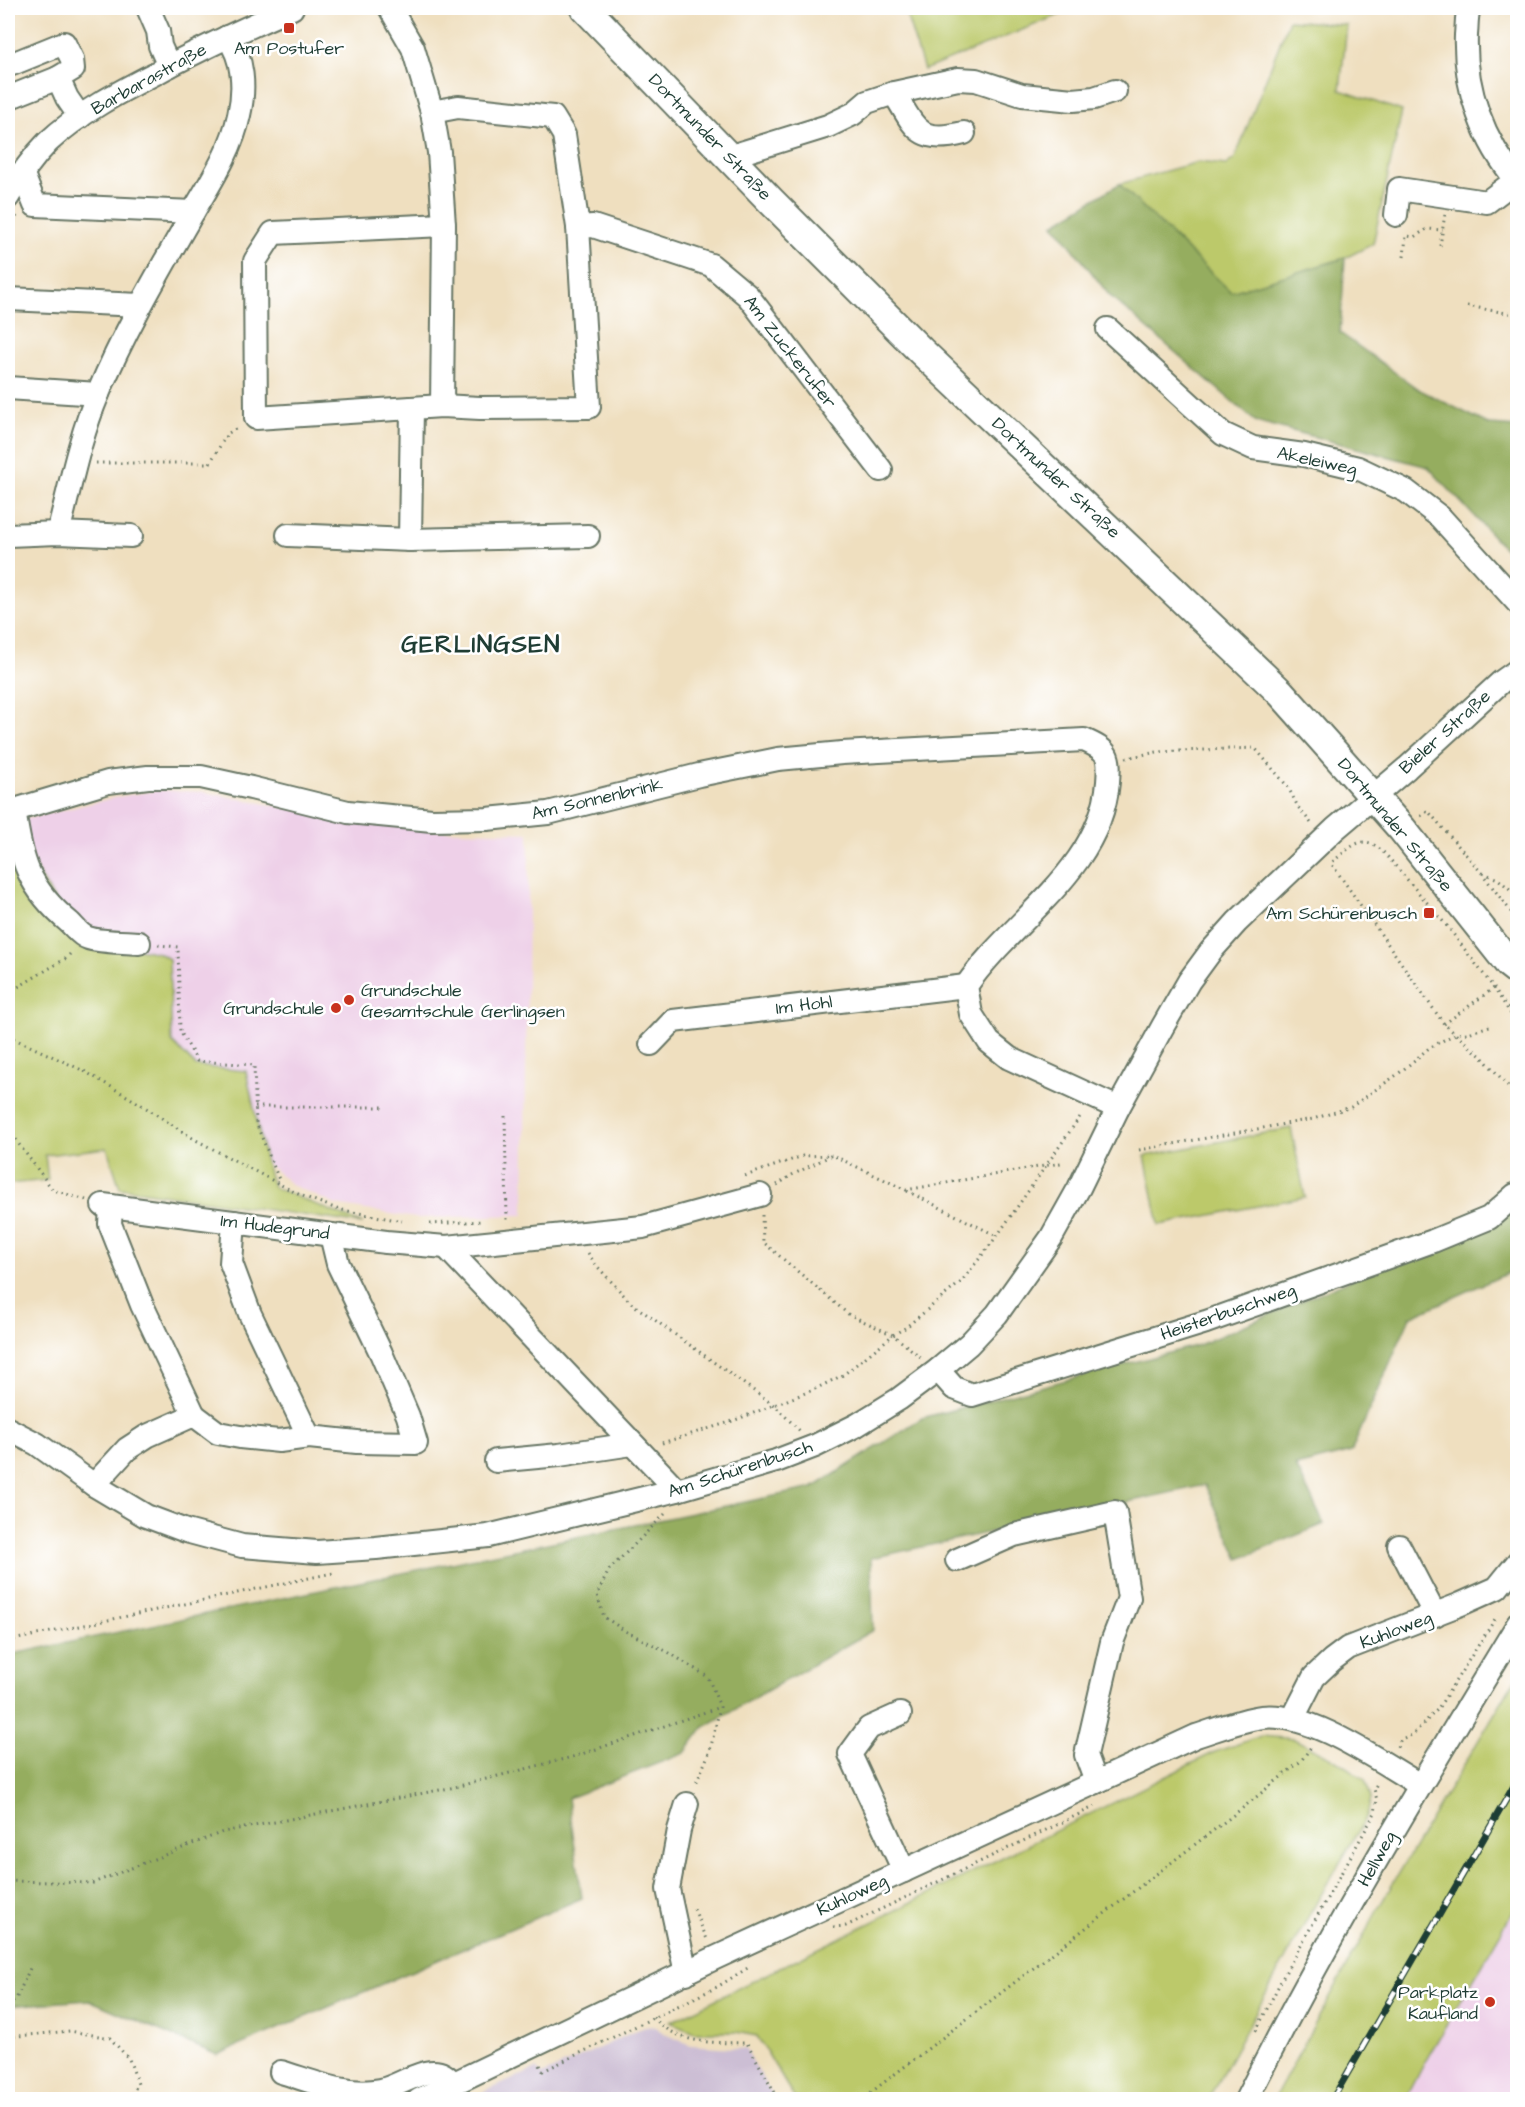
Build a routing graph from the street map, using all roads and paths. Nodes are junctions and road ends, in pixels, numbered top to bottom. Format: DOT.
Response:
graph roads {
  1 [pos="148,8"];
  2 [pos="292,8"];
  3 [pos="390,8"];
  4 [pos="585,8"];
  5 [pos="1469,8"];
  6 [pos="256,15"];
  7 [pos="227,37"];
  8 [pos="8,63"];
  9 [pos="169,66"];
  10 [pos="57,78"];
  11 [pos="1115,91"];
  12 [pos="894,93"];
  13 [pos="8,98"];
  14 [pos="432,112"];
  15 [pos="80,117"];
  16 [pos="964,133"];
  17 [pos="728,157"];
  18 [pos="1517,181"];
  19 [pos="18,195"];
  20 [pos="1448,198"];
  21 [pos="193,212"];
  22 [pos="1396,215"];
  23 [pos="444,225"];
  24 [pos="578,227"];
  25 [pos="1443,230"];
  26 [pos="8,233"];
  27 [pos="1440,246"];
  28 [pos="1404,257"];
  29 [pos="8,299"];
  30 [pos="140,305"];
  31 [pos="1467,306"];
  32 [pos="1518,315"];
  33 [pos="1108,329"];
  34 [pos="8,388"];
  35 [pos="98,394"];
  36 [pos="442,406"];
  37 [pos="412,408"];
  38 [pos="256,418"];
  39 [pos="76,462"];
  40 [pos="881,470"];
  41 [pos="58,533"];
  42 [pos="8,535"];
  43 [pos="288,535"];
  44 [pos="131,536"];
  45 [pos="588,536"];
  46 [pos="410,540"];
  47 [pos="1518,603"];
  48 [pos="1518,670"];
  49 [pos="1110,761"];
  50 [pos="1373,795"];
  51 [pos="11,810"];
  52 [pos="1313,826"];
  53 [pos="1402,829"];
  54 [pos="1481,872"];
  55 [pos="1518,896"];
  56 [pos="1518,921"];
  57 [pos="1447,926"];
  58 [pos="87,938"];
  59 [pos="139,943"];
  60 [pos="1510,976"];
  61 [pos="966,986"];
  62 [pos="8,993"];
  63 [pos="1443,1024"];
  64 [pos="1493,1025"];
  65 [pos="1455,1034"];
  66 [pos="8,1036"];
  67 [pos="651,1044"];
  68 [pos="1518,1096"];
  69 [pos="1092,1097"];
  70 [pos="255,1107"];
  71 [pos="387,1107"];
  72 [pos="1118,1108"];
  73 [pos="505,1116"];
  74 [pos="8,1123"];
  75 [pos="1139,1150"];
  76 [pos="832,1155"];
  77 [pos="1061,1163"];
  78 [pos="1046,1166"];
  79 [pos="740,1178"];
  80 [pos="281,1183"];
  81 [pos="906,1190"];
  82 [pos="1515,1195"];
  83 [pos="760,1196"];
  84 [pos="107,1206"];
  85 [pos="507,1220"];
  86 [pos="486,1221"];
  87 [pos="234,1222"];
  88 [pos="410,1222"];
  89 [pos="422,1224"];
  90 [pos="576,1234"];
  91 [pos="331,1235"];
  92 [pos="997,1236"];
  93 [pos="446,1247"];
  94 [pos="893,1335"];
  95 [pos="938,1370"];
  96 [pos="775,1406"];
  97 [pos="194,1415"];
  98 [pos="8,1429"];
  99 [pos="309,1437"];
  100 [pos="814,1446"];
  101 [pos="636,1447"];
  102 [pos="496,1461"];
  103 [pos="94,1485"];
  104 [pos="677,1490"];
  105 [pos="1399,1546"];
  106 [pos="957,1560"];
  107 [pos="1518,1562"];
  108 [pos="1435,1615"];
  109 [pos="1508,1618"];
  110 [pos="900,1714"];
  111 [pos="1293,1718"];
  112 [pos="1323,1731"];
  113 [pos="1387,1766"];
  114 [pos="1096,1782"];
  115 [pos="1420,1785"];
  116 [pos="687,1804"];
  117 [pos="1099,1805"];
  118 [pos="904,1871"];
  119 [pos="8,1881"];
  120 [pos="833,1928"];
  121 [pos="752,1965"];
  122 [pos="31,1966"];
  123 [pos="686,1973"];
  124 [pos="8,2005"];
  125 [pos="653,2018"];
  126 [pos="8,2037"];
  127 [pos="1253,2038"];
  128 [pos="530,2048"];
  129 [pos="281,2072"];
  130 [pos="452,2083"];
  131 [pos="128,2100"];
  132 [pos="419,2100"];
  133 [pos="779,2100"];
  134 [pos="861,2100"];
  135 [pos="1246,2100"];
  1 -- 9 [label="street"];
  2 -- 6 [label="street, Barbarastraße"];
  3 -- 14 [label="street"];
  4 -- 17 [label="main road, Dortmunder Straße"];
  5 -- 18 [label="street"];
  6 -- 7 [label="street, Barbarastraße"];
  7 -- 9 [label="street, Barbarastraße"];
  7 -- 21 [label="street"];
  8 -- 10 [label="street"];
  9 -- 15 [label="street, Barbarastraße"];
  10 -- 13 [label="street"];
  10 -- 15 [label="street"];
  11 -- 12 [label="street"];
  12 -- 16 [label="street"];
  12 -- 17 [label="street"];
  14 -- 23 [label="street"];
  14 -- 24 [label="street"];
  15 -- 19 [label="street, Barbarastraße"];
  17 -- 50 [label="main road, Dortmunder Straße"];
  18 -- 20 [label="street"];
  19 -- 21 [label="street"];
  19 -- 26 [label="path"];
  20 -- 22 [label="street"];
  20 -- 25 [label="path"];
  21 -- 30 [label="street"];
  23 -- 36 [label="street"];
  23 -- 38 [label="street"];
  24 -- 36 [label="street"];
  24 -- 40 [label="street, Am Zuckerufer"];
  25 -- 27 [label="path"];
  25 -- 28 [label="path"];
  29 -- 30 [label="street"];
  30 -- 35 [label="street"];
  31 -- 32 [label="path"];
  33 -- 47 [label="street, Akeleiweg"];
  34 -- 35 [label="street"];
  35 -- 39 [label="street"];
  36 -- 37 [label="street"];
  37 -- 38 [label="street"];
  37 -- 46 [label="street"];
  38 -- 39 [label="path"];
  39 -- 41 [label="street"];
  41 -- 42 [label="street"];
  41 -- 44 [label="street"];
  43 -- 46 [label="street"];
  45 -- 46 [label="street"];
  48 -- 50 [label="street, Bieler Straße"];
  49 -- 51 [label="street, Am Sonnenbrink"];
  49 -- 52 [label="path"];
  49 -- 61 [label="street"];
  50 -- 53 [label="main road, Dortmunder Straße"];
  50 -- 72 [label="street, Am Schürenbusch"];
  51 -- 58 [label="street"];
  53 -- 54 [label="path"];
  53 -- 60 [label="main road, Dortmunder Straße"];
  54 -- 55 [label="path"];
  54 -- 56 [label="path"];
  57 -- 63 [label="path"];
  58 -- 59 [label="street"];
  58 -- 62 [label="path"];
  59 -- 70 [label="path"];
  60 -- 63 [label="path"];
  61 -- 67 [label="street, Im Hohl"];
  61 -- 69 [label="street"];
  63 -- 65 [label="path"];
  64 -- 65 [label="path"];
  65 -- 68 [label="path"];
  65 -- 75 [label="path"];
  66 -- 80 [label="path"];
  69 -- 72 [label="street"];
  69 -- 78 [label="path"];
  70 -- 71 [label="path"];
  70 -- 80 [label="path"];
  72 -- 95 [label="street, Am Schürenbusch"];
  73 -- 85 [label="path"];
  74 -- 84 [label="path"];
  76 -- 79 [label="path"];
  76 -- 81 [label="path"];
  76 -- 83 [label="path"];
  77 -- 78 [label="path"];
  78 -- 81 [label="path"];
  78 -- 92 [label="path"];
  80 -- 88 [label="path"];
  81 -- 92 [label="path"];
  82 -- 95 [label="street, Heisterbuschweg"];
  83 -- 90 [label="street, Im Hudegrund"];
  83 -- 94 [label="path"];
  84 -- 87 [label="street, Im Hudegrund"];
  84 -- 97 [label="street"];
  86 -- 89 [label="path"];
  87 -- 91 [label="street, Im Hudegrund"];
  87 -- 99 [label="street"];
  90 -- 93 [label="street, Im Hudegrund"];
  90 -- 96 [label="path"];
  91 -- 93 [label="street, Im Hudegrund"];
  91 -- 99 [label="street"];
  92 -- 94 [label="path"];
  93 -- 101 [label="street"];
  94 -- 95 [label="path"];
  94 -- 96 [label="path"];
  95 -- 100 [label="street, Am Schürenbusch"];
  96 -- 100 [label="path"];
  96 -- 101 [label="path"];
  97 -- 99 [label="street"];
  97 -- 103 [label="street"];
  98 -- 103 [label="street, Am Schürenbusch"];
  100 -- 104 [label="street, Am Schürenbusch"];
  101 -- 102 [label="street"];
  101 -- 104 [label="street"];
  103 -- 104 [label="street, Am Schürenbusch"];
  104 -- 119 [label="path"];
  105 -- 108 [label="street"];
  106 -- 114 [label="street"];
  107 -- 108 [label="street, Kuhloweg"];
  108 -- 111 [label="street, Kuhloweg"];
  109 -- 113 [label="path"];
  109 -- 115 [label="street, Hellweg"];
  110 -- 118 [label="street"];
  111 -- 112 [label="street, Kuhloweg"];
  111 -- 114 [label="street, Kuhloweg"];
  112 -- 113 [label="street, Kuhloweg"];
  112 -- 134 [label="path"];
  113 -- 115 [label="street, Kuhloweg"];
  113 -- 127 [label="path"];
  114 -- 118 [label="street, Kuhloweg"];
  115 -- 135 [label="street, Hellweg"];
  116 -- 123 [label="street"];
  117 -- 120 [label="path"];
  118 -- 123 [label="street, Kuhloweg"];
  121 -- 125 [label="path"];
  122 -- 124 [label="path"];
  123 -- 128 [label="street, Kuhloweg"];
  125 -- 128 [label="path"];
  125 -- 133 [label="path"];
  126 -- 131 [label="path"];
  128 -- 130 [label="street, Kuhloweg"];
  129 -- 130 [label="street"];
  130 -- 132 [label="street, Kuhloweg"];
}
